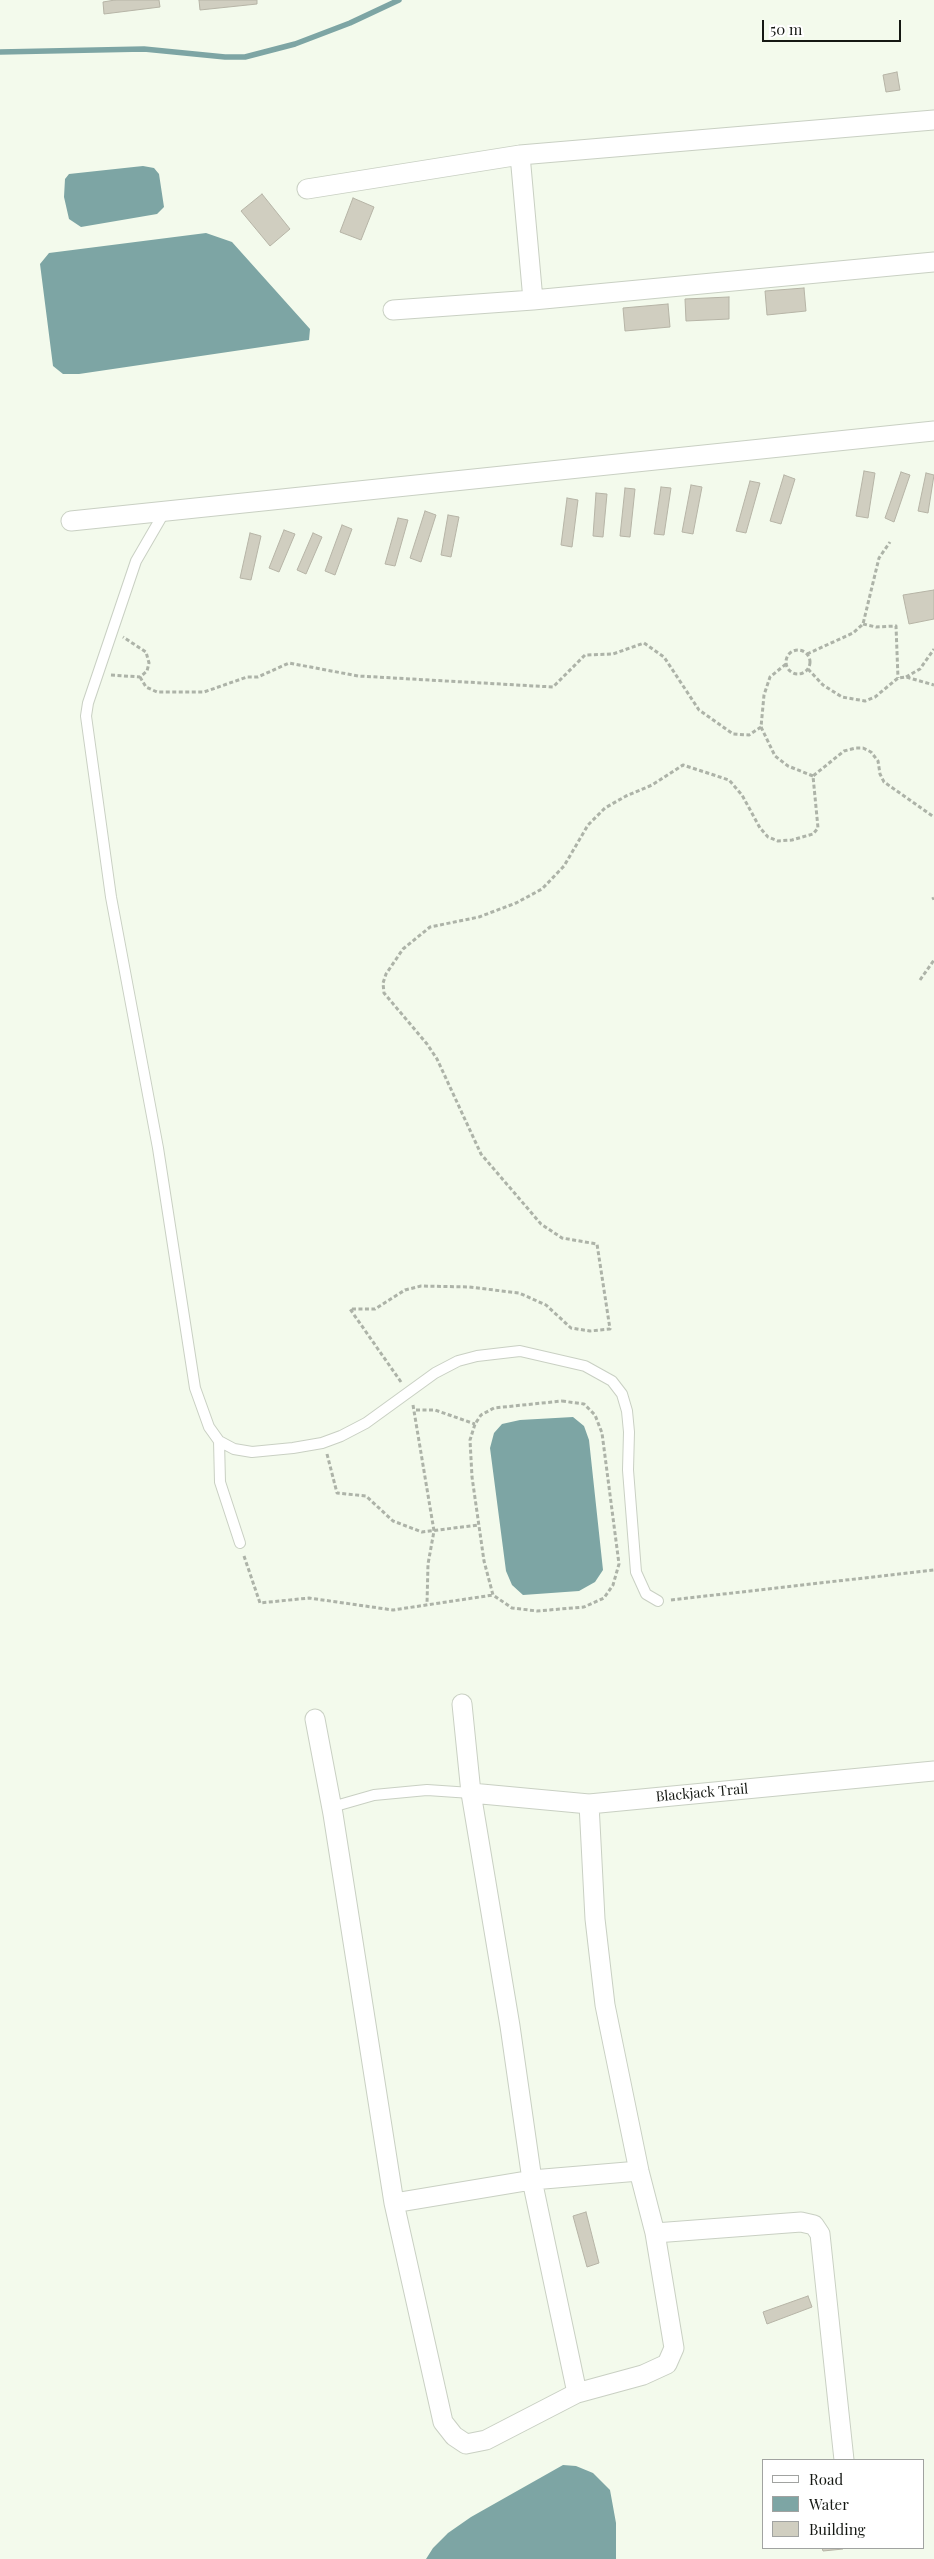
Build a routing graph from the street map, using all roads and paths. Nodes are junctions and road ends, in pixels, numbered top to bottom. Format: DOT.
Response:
graph roads {
  1 [pos="934,120"];
  2 [pos="520,155"];
  3 [pos="307,189"];
  4 [pos="934,262"];
  5 [pos="533,300"];
  6 [pos="393,310"];
  7 [pos="934,431"];
  8 [pos="165,511"];
  9 [pos="71,521"];
  10 [pos="890,542"];
  11 [pos="863,624"];
  12 [pos="111,631"];
  13 [pos="934,649"];
  14 [pos="807,654"];
  15 [pos="786,664"];
  16 [pos="808,669"];
  17 [pos="98,673"];
  18 [pos="140,677"];
  19 [pos="906,677"];
  20 [pos="898,678"];
  21 [pos="934,685"];
  22 [pos="761,727"];
  23 [pos="813,776"];
  24 [pos="934,817"];
  25 [pos="934,960"];
  26 [pos="920,980"];
  27 [pos="408,1392"];
  28 [pos="416,1410"];
  29 [pos="475,1424"];
  30 [pos="219,1440"];
  31 [pos="322,1443"];
  32 [pos="478,1525"];
  33 [pos="434,1531"];
  34 [pos="240,1543"];
  35 [pos="934,1570"];
  36 [pos="493,1595"];
  37 [pos="658,1601"];
  38 [pos="427,1604"];
  39 [pos="462,1704"];
  40 [pos="315,1719"];
  41 [pos="934,1771"];
  42 [pos="471,1793"];
  43 [pos="589,1804"];
  44 [pos="332,1807"];
  45 [pos="639,2171"];
  46 [pos="532,2180"];
  47 [pos="394,2203"];
  48 [pos="655,2232"];
  49 [pos="577,2393"];
  50 [pos="844,2459"];
  1 -- 2 [label="street"];
  2 -- 3 [label="street"];
  2 -- 5 [label="street"];
  4 -- 5 [label="street"];
  5 -- 6 [label="street"];
  7 -- 8 [label="street"];
  8 -- 9 [label="street"];
  8 -- 12 [label="lane"];
  10 -- 11 [label="path"];
  11 -- 14 [label="path"];
  11 -- 20 [label="path"];
  12 -- 17 [label="lane"];
  12 -- 18 [label="path"];
  13 -- 19 [label="path"];
  14 -- 15 [label="path"];
  14 -- 16 [label="path"];
  15 -- 16 [label="path"];
  15 -- 22 [label="path"];
  16 -- 20 [label="path"];
  17 -- 18 [label="path"];
  17 -- 30 [label="lane"];
  18 -- 22 [label="path"];
  19 -- 20 [label="path"];
  19 -- 21 [label="path"];
  22 -- 23 [label="path"];
  23 -- 24 [label="path"];
  23 -- 27 [label="path"];
  25 -- 26 [label="path"];
  27 -- 28 [label="path"];
  27 -- 31 [label="lane"];
  27 -- 37 [label="lane"];
  28 -- 29 [label="path"];
  28 -- 33 [label="path"];
  29 -- 32 [label="path"];
  29 -- 36 [label="path"];
  30 -- 31 [label="lane"];
  30 -- 34 [label="lane"];
  31 -- 33 [label="path"];
  32 -- 33 [label="path"];
  32 -- 36 [label="path"];
  33 -- 38 [label="path"];
  34 -- 38 [label="path"];
  35 -- 37 [label="path"];
  36 -- 38 [label="path"];
  39 -- 42 [label="street"];
  40 -- 44 [label="street"];
  41 -- 43 [label="street, Blackjack Trail"];
  42 -- 43 [label="street, Blackjack Trail"];
  42 -- 44 [label="lane"];
  42 -- 46 [label="street"];
  43 -- 45 [label="street"];
  44 -- 47 [label="street"];
  45 -- 46 [label="street"];
  45 -- 48 [label="street"];
  46 -- 47 [label="street"];
  46 -- 49 [label="street"];
  47 -- 49 [label="street"];
  48 -- 49 [label="street"];
  48 -- 50 [label="street"];
}
